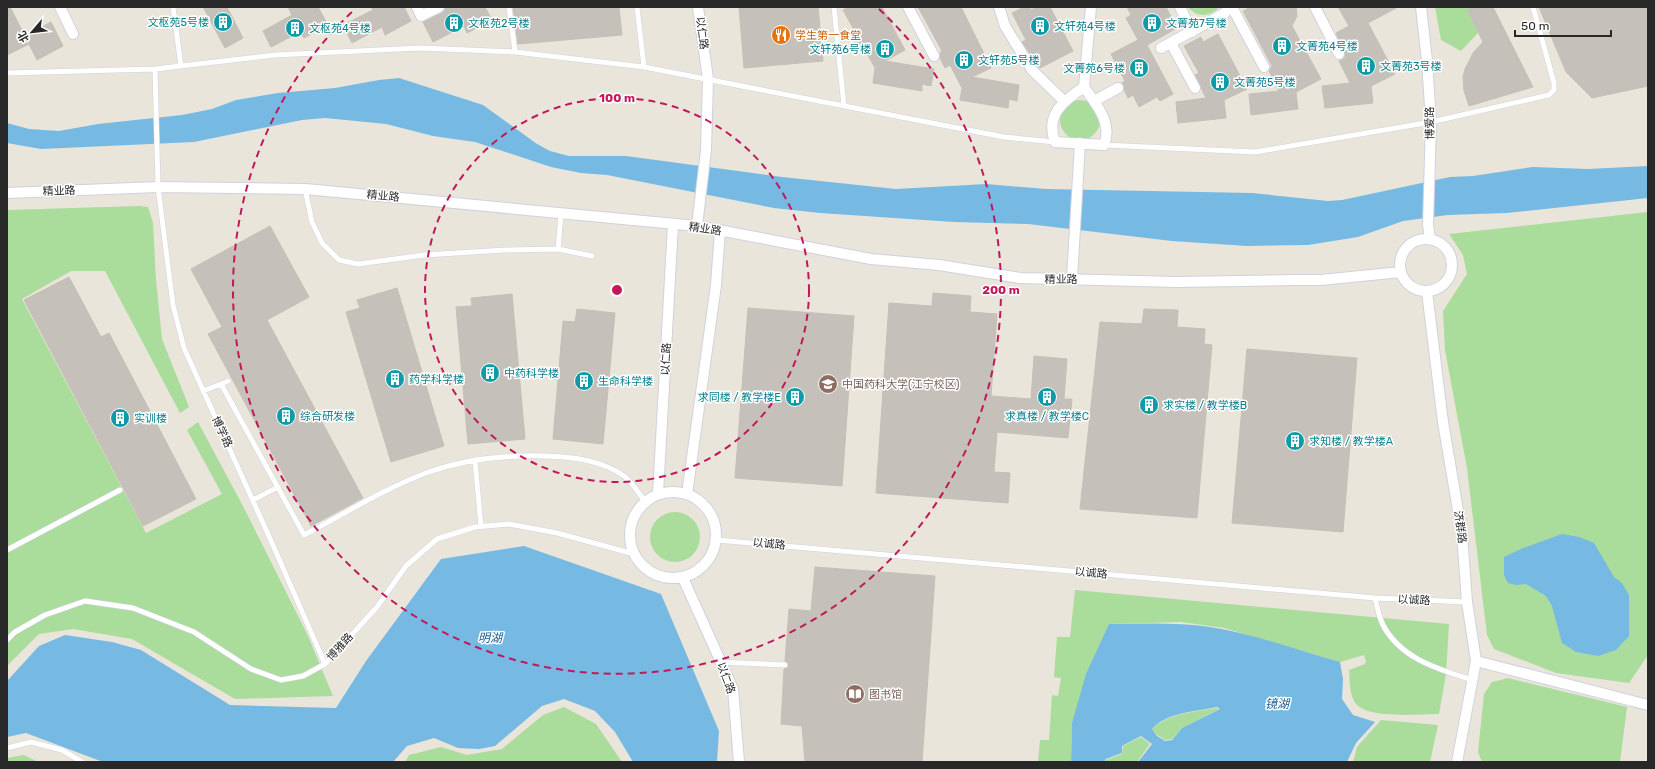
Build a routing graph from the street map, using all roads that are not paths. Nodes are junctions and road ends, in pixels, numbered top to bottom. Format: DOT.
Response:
graph roads {
  1 [pos="60,7"];
  2 [pos="173,7"];
  3 [pos="417,7"];
  4 [pos="439,7"];
  5 [pos="509,7"];
  6 [pos="637,7"];
  7 [pos="698,7"];
  8 [pos="834,7"];
  9 [pos="908,7"];
  10 [pos="999,7"];
  11 [pos="1091,7"];
  12 [pos="1180,7"];
  13 [pos="1229,7"];
  14 [pos="1232,7"];
  15 [pos="1315,7"];
  16 [pos="1421,7"];
  17 [pos="1532,7"];
  18 [pos="1192,32"];
  19 [pos="73,34"];
  20 [pos="1172,43"];
  21 [pos="1161,48"];
  22 [pos="516,52"];
  23 [pos="1339,54"];
  24 [pos="934,56"];
  25 [pos="181,66"];
  26 [pos="644,67"];
  27 [pos="1264,67"];
  28 [pos="155,69"];
  29 [pos="7,73"];
  30 [pos="708,79"];
  31 [pos="1084,88"];
  32 [pos="1118,88"];
  33 [pos="1195,88"];
  34 [pos="1064,101"];
  35 [pos="1094,101"];
  36 [pos="844,106"];
  37 [pos="1431,122"];
  38 [pos="1055,142"];
  39 [pos="1080,143"];
  40 [pos="1104,145"];
  41 [pos="158,187"];
  42 [pos="305,189"];
  43 [pos="7,192"];
  44 [pos="561,214"];
  45 [pos="674,224"];
  46 [pos="697,226"];
  47 [pos="720,230"];
  48 [pos="1430,239"];
  49 [pos="558,248"];
  50 [pos="592,256"];
  51 [pos="1401,272"];
  52 [pos="1072,279"];
  53 [pos="1427,292"];
  54 [pos="228,381"];
  55 [pos="221,384"];
  56 [pos="203,392"];
  57 [pos="475,461"];
  58 [pos="278,487"];
  59 [pos="120,490"];
  60 [pos="658,494"];
  61 [pos="687,494"];
  62 [pos="253,500"];
  63 [pos="645,501"];
  64 [pos="480,526"];
  65 [pos="717,540"];
  66 [pos="7,550"];
  67 [pos="634,554"];
  68 [pos="683,578"];
  69 [pos="1375,598"];
  70 [pos="1466,602"];
  71 [pos="7,640"];
  72 [pos="1476,661"];
  73 [pos="720,662"];
  74 [pos="325,664"];
  75 [pos="785,665"];
  76 [pos="1472,680"];
  77 [pos="1648,706"];
  78 [pos="7,748"];
  79 [pos="82,762"];
  80 [pos="739,762"];
  81 [pos="1456,762"];
  1 -- 19 [label="street"];
  2 -- 25 [label="lane"];
  3 -- 4 [label="street"];
  5 -- 22 [label="lane"];
  6 -- 26 [label="lane"];
  7 -- 30 [label="street, 以仁路"];
  8 -- 36 [label="lane"];
  9 -- 24 [label="street"];
  10 -- 34 [label="street"];
  11 -- 31 [label="street"];
  12 -- 18 [label="street"];
  13 -- 18 [label="street"];
  14 -- 27 [label="street"];
  15 -- 23 [label="street"];
  16 -- 37 [label="street, 博爱路"];
  17 -- 37 [label="lane"];
  18 -- 20 [label="street"];
  20 -- 21 [label="street"];
  20 -- 33 [label="street"];
  22 -- 25 [label="lane"];
  22 -- 26 [label="lane"];
  25 -- 28 [label="lane"];
  26 -- 30 [label="lane"];
  28 -- 29 [label="lane"];
  28 -- 41 [label="lane, 博学路"];
  30 -- 36 [label="lane"];
  30 -- 46 [label="street, 以仁路"];
  31 -- 34 [label="street"];
  31 -- 35 [label="street"];
  32 -- 35 [label="street"];
  34 -- 38 [label="street"];
  35 -- 40 [label="street"];
  36 -- 38 [label="lane"];
  37 -- 40 [label="lane"];
  37 -- 48 [label="street, 博爱路"];
  38 -- 39 [label="street"];
  39 -- 40 [label="street"];
  39 -- 52 [label="street"];
  41 -- 42 [label="street, 精业路"];
  41 -- 43 [label="street, 精业路"];
  41 -- 56 [label="lane, 博学路"];
  42 -- 44 [label="street, 精业路"];
  42 -- 49 [label="lane"];
  44 -- 45 [label="street, 精业路"];
  44 -- 49 [label="lane"];
  45 -- 46 [label="street, 精业路"];
  45 -- 60 [label="street, 以仁路"];
  46 -- 47 [label="street, 精业路"];
  47 -- 52 [label="street, 精业路"];
  47 -- 61 [label="street"];
  48 -- 51 [label="street"];
  48 -- 53 [label="street"];
  49 -- 50 [label="lane"];
  51 -- 52 [label="street, 精业路"];
  51 -- 53 [label="street"];
  53 -- 70 [label="street, 济群路"];
  54 -- 55 [label="lane"];
  55 -- 56 [label="lane"];
  55 -- 58 [label="lane"];
  56 -- 62 [label="lane, 博学路"];
  57 -- 58 [label="lane"];
  57 -- 63 [label="lane"];
  57 -- 64 [label="lane"];
  58 -- 62 [label="lane"];
  59 -- 66 [label="lane"];
  60 -- 61 [label="street"];
  60 -- 63 [label="street"];
  61 -- 65 [label="street"];
  62 -- 74 [label="lane, 博学路"];
  63 -- 67 [label="street"];
  64 -- 67 [label="lane, 博雅路"];
  64 -- 74 [label="lane, 博雅路"];
  65 -- 68 [label="street"];
  65 -- 69 [label="lane, 以诚路"];
  67 -- 68 [label="street"];
  68 -- 73 [label="street, 以仁路"];
  69 -- 70 [label="lane, 以诚路"];
  69 -- 76 [label="lane"];
  70 -- 72 [label="street, 济群路"];
  71 -- 74 [label="lane, 博雅路"];
  72 -- 76 [label="street, 济群路"];
  72 -- 77 [label="street"];
  73 -- 75 [label="lane"];
  73 -- 80 [label="street, 以仁路"];
  76 -- 81 [label="street, 济群路"];
  78 -- 79 [label="lane"];
}
